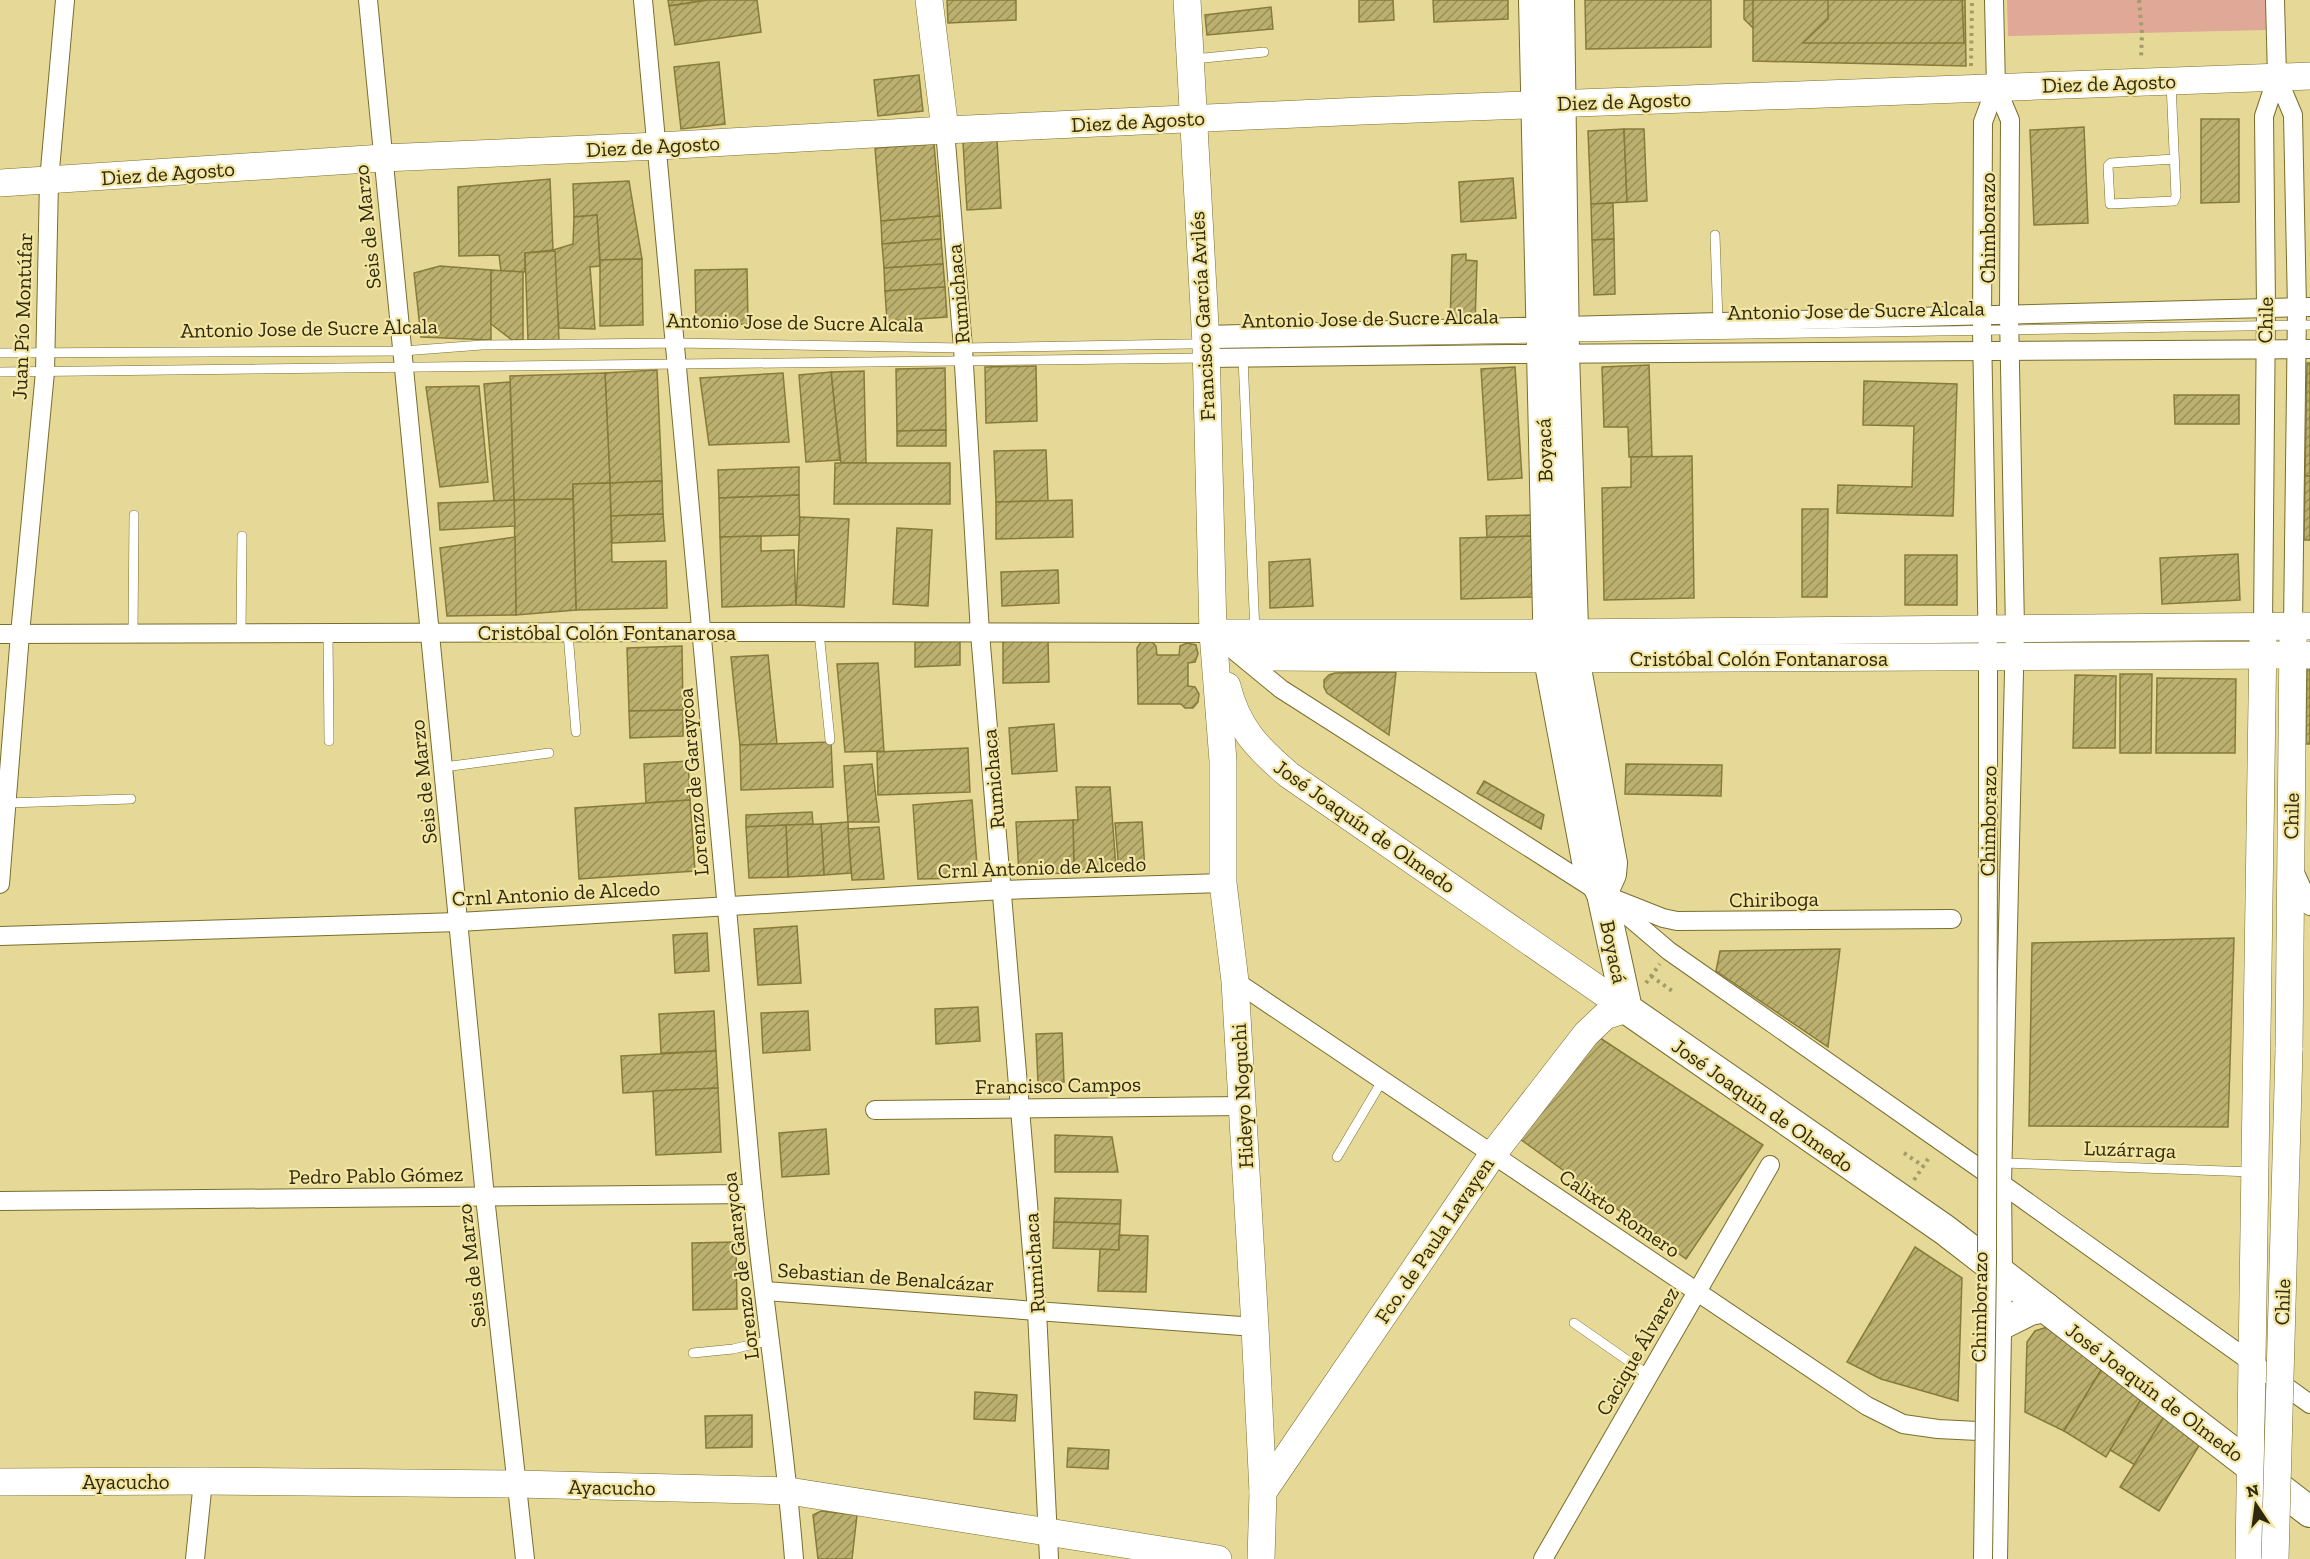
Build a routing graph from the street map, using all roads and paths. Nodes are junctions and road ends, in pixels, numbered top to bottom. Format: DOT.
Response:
graph roads {
  1 [pos="65,0"];
  2 [pos="368,0"];
  3 [pos="643,0"];
  4 [pos="929,0"];
  5 [pos="1186,0"];
  6 [pos="1534,0"];
  7 [pos="1544,0"];
  8 [pos="1559,0"];
  9 [pos="1972,0"];
  10 [pos="1994,0"];
  11 [pos="2139,0"];
  12 [pos="2275,0"];
  13 [pos="1264,52"];
  14 [pos="1188,59"];
  15 [pos="1971,68"];
  16 [pos="2310,76"];
  17 [pos="2277,77"];
  18 [pos="2171,80"];
  19 [pos="2141,82"];
  20 [pos="1996,87"];
  21 [pos="1547,104"];
  22 [pos="1192,118"];
  23 [pos="945,130"];
  24 [pos="658,146"];
  25 [pos="383,158"];
  26 [pos="2174,159"];
  27 [pos="49,181"];
  28 [pos="0,183"];
  29 [pos="1549,221"];
  30 [pos="1715,235"];
  31 [pos="2304,316"];
  32 [pos="2265,317"];
  33 [pos="1718,322"];
  34 [pos="2010,322"];
  35 [pos="1982,323"];
  36 [pos="1553,339"];
  37 [pos="677,343"];
  38 [pos="1206,346"];
  39 [pos="2264,349"];
  40 [pos="2303,349"];
  41 [pos="1982,351"];
  42 [pos="2011,351"];
  43 [pos="0,353"];
  44 [pos="963,354"];
  45 [pos="1243,358"];
  46 [pos="404,359"];
  47 [pos="45,363"];
  48 [pos="679,364"];
  49 [pos="0,372"];
  50 [pos="134,515"];
  51 [pos="242,536"];
  52 [pos="2263,626"];
  53 [pos="2302,626"];
  54 [pos="1986,629"];
  55 [pos="2015,629"];
  56 [pos="703,632"];
  57 [pos="819,632"];
  58 [pos="1255,632"];
  59 [pos="133,633"];
  60 [pos="241,633"];
  61 [pos="328,633"];
  62 [pos="430,633"];
  63 [pos="568,633"];
  64 [pos="980,633"];
  65 [pos="1213,633"];
  66 [pos="0,634"];
  67 [pos="20,634"];
  68 [pos="1560,646"];
  69 [pos="2262,655"];
  70 [pos="2302,655"];
  71 [pos="2001,656"];
  72 [pos="1566,694"];
  73 [pos="576,732"];
  74 [pos="830,740"];
  75 [pos="329,741"];
  76 [pos="549,753"];
  77 [pos="444,767"];
  78 [pos="131,799"];
  79 [pos="7,803"];
  80 [pos="2291,863"];
  81 [pos="1223,883"];
  82 [pos="0,884"];
  83 [pos="1003,890"];
  84 [pos="1602,894"];
  85 [pos="726,906"];
  86 [pos="2310,906"];
  87 [pos="1952,920"];
  88 [pos="459,922"];
  89 [pos="0,936"];
  90 [pos="1651,976"];
  91 [pos="1235,981"];
  92 [pos="1675,993"];
  93 [pos="1627,1010"];
  94 [pos="1382,1081"];
  95 [pos="1242,1106"];
  96 [pos="1022,1107"];
  97 [pos="875,1110"];
  98 [pos="1940,1140"];
  99 [pos="1904,1153"];
  100 [pos="1493,1154"];
  101 [pos="1337,1158"];
  102 [pos="2004,1163"];
  103 [pos="1770,1165"];
  104 [pos="1923,1166"];
  105 [pos="2255,1172"];
  106 [pos="2002,1184"];
  107 [pos="753,1194"];
  108 [pos="485,1197"];
  109 [pos="1901,1200"];
  110 [pos="0,1201"];
  111 [pos="2003,1275"];
  112 [pos="765,1291"];
  113 [pos="1697,1292"];
  114 [pos="2045,1306"];
  115 [pos="1037,1311"];
  116 [pos="1574,1323"];
  117 [pos="2002,1323"];
  118 [pos="1255,1327"];
  119 [pos="771,1340"];
  120 [pos="693,1353"];
  121 [pos="2252,1363"];
  122 [pos="1650,1376"];
  123 [pos="2310,1404"];
  124 [pos="2000,1432"];
  125 [pos="2250,1464"];
  126 [pos="203,1481"];
  127 [pos="0,1482"];
  128 [pos="518,1484"];
  129 [pos="789,1491"];
  130 [pos="1263,1492"];
  131 [pos="2261,1499"];
  132 [pos="2310,1512"];
  133 [pos="1047,1532"];
  134 [pos="195,1559"];
  135 [pos="525,1559"];
  136 [pos="794,1559"];
  137 [pos="1049,1559"];
  138 [pos="1218,1559"];
  139 [pos="1261,1559"];
  140 [pos="1543,1559"];
  141 [pos="1983,1559"];
  142 [pos="1998,1559"];
  143 [pos="2249,1559"];
  144 [pos="2275,1559"];
  1 -- 27 [label="street, Juan Pío Montúfar"];
  2 -- 25 [label="street, Seis de Marzo"];
  3 -- 24 [label="street, Lorenzo de Garaycoa"];
  4 -- 23 [label="street, Rumichaca"];
  5 -- 14 [label="street, Francisco García Avilés"];
  6 -- 21 [label="main road, Boyacá"];
  7 -- 21 [label="lane, Boyacá"];
  8 -- 21 [label="main road, Boyacá"];
  9 -- 15 [label="path"];
  10 -- 20 [label="street, Chimborazo"];
  11 -- 19 [label="path"];
  12 -- 17 [label="street, Chile"];
  13 -- 14 [label="lane"];
  14 -- 22 [label="street, Francisco García Avilés"];
  16 -- 17 [label="street, Diez de Agosto"];
  17 -- 18 [label="street, Diez de Agosto"];
  17 -- 31 [label="street, Chile"];
  17 -- 32 [label="street, Chile"];
  18 -- 19 [label="street, Diez de Agosto"];
  18 -- 26 [label="lane"];
  19 -- 20 [label="street, Diez de Agosto"];
  20 -- 21 [label="street, Diez de Agosto"];
  20 -- 34 [label="street, Chimborazo"];
  20 -- 35 [label="street, Chimborazo"];
  21 -- 22 [label="street, Diez de Agosto"];
  21 -- 29 [label="lane, Boyacá"];
  21 -- 36 [label="main road, Boyacá"];
  22 -- 23 [label="street, Diez de Agosto"];
  22 -- 38 [label="street, Francisco García Avilés"];
  23 -- 24 [label="street, Diez de Agosto"];
  23 -- 44 [label="street, Rumichaca"];
  24 -- 25 [label="street, Diez de Agosto"];
  24 -- 37 [label="street, Lorenzo de Garaycoa"];
  25 -- 27 [label="street, Diez de Agosto"];
  25 -- 46 [label="street, Seis de Marzo"];
  26 -- 26 [label="lane"];
  27 -- 28 [label="street, Diez de Agosto"];
  27 -- 47 [label="street, Juan Pío Montúfar"];
  30 -- 33 [label="lane"];
  31 -- 32 [label="street, Antonio Jose de Sucre Alcala"];
  31 -- 40 [label="street, Chile"];
  32 -- 34 [label="street, Antonio Jose de Sucre Alcala"];
  32 -- 39 [label="street, Chile"];
  33 -- 35 [label="street, Antonio Jose de Sucre Alcala"];
  33 -- 36 [label="street, Antonio Jose de Sucre Alcala"];
  34 -- 35 [label="street, Antonio Jose de Sucre Alcala"];
  34 -- 42 [label="street, Chimborazo"];
  35 -- 36 [label="lane, Antonio Jose de Sucre Alcala"];
  35 -- 41 [label="street, Chimborazo"];
  36 -- 38 [label="street, Antonio Jose de Sucre Alcala"];
  36 -- 41 [label="street, Antonio Jose de Sucre Alcala"];
  36 -- 45 [label="street, Antonio Jose de Sucre Alcala"];
  36 -- 68 [label="main road, Boyacá"];
  37 -- 44 [label="lane, Antonio Jose de Sucre Alcala"];
  37 -- 46 [label="lane, Antonio Jose de Sucre Alcala"];
  37 -- 48 [label="street, Lorenzo de Garaycoa"];
  38 -- 44 [label="lane, Antonio Jose de Sucre Alcala"];
  38 -- 45 [label="street, Antonio Jose de Sucre Alcala"];
  38 -- 65 [label="street, Francisco García Avilés"];
  39 -- 40 [label="street, Antonio Jose de Sucre Alcala"];
  39 -- 42 [label="street, Antonio Jose de Sucre Alcala"];
  39 -- 52 [label="street, Chile"];
  40 -- 53 [label="street, Chile"];
  41 -- 42 [label="street, Antonio Jose de Sucre Alcala"];
  41 -- 54 [label="street, Chimborazo"];
  42 -- 55 [label="street, Chimborazo"];
  43 -- 47 [label="lane, Antonio Jose de Sucre Alcala"];
  44 -- 48 [label="lane, Antonio Jose de Sucre Alcala"];
  44 -- 64 [label="street, Rumichaca"];
  45 -- 58 [label="lane"];
  46 -- 47 [label="lane, Antonio Jose de Sucre Alcala"];
  46 -- 47 [label="lane, Antonio Jose de Sucre Alcala"];
  46 -- 48 [label="lane, Antonio Jose de Sucre Alcala"];
  46 -- 62 [label="street, Seis de Marzo"];
  47 -- 49 [label="lane, Antonio Jose de Sucre Alcala"];
  47 -- 67 [label="street, Juan Pío Montúfar"];
  48 -- 56 [label="street, Lorenzo de Garaycoa"];
  50 -- 59 [label="lane"];
  51 -- 60 [label="lane"];
  52 -- 53 [label="street, Cristóbal Colón Fontanarosa"];
  52 -- 55 [label="street, Cristóbal Colón Fontanarosa"];
  52 -- 69 [label="street, Chile"];
  53 -- 70 [label="street, Chile"];
  54 -- 55 [label="street, Cristóbal Colón Fontanarosa"];
  54 -- 68 [label="street, Cristóbal Colón Fontanarosa"];
  54 -- 71 [label="street, Chimborazo"];
  55 -- 71 [label="street, Chimborazo"];
  56 -- 57 [label="street, Cristóbal Colón Fontanarosa"];
  56 -- 63 [label="street, Cristóbal Colón Fontanarosa"];
  56 -- 85 [label="street, Lorenzo de Garaycoa"];
  57 -- 64 [label="street, Cristóbal Colón Fontanarosa"];
  57 -- 74 [label="lane"];
  58 -- 65 [label="street, Cristóbal Colón Fontanarosa"];
  58 -- 68 [label="street, Cristóbal Colón Fontanarosa"];
  59 -- 60 [label="street, Cristóbal Colón Fontanarosa"];
  59 -- 67 [label="street, Cristóbal Colón Fontanarosa"];
  60 -- 61 [label="street, Cristóbal Colón Fontanarosa"];
  61 -- 62 [label="street, Cristóbal Colón Fontanarosa"];
  61 -- 75 [label="lane"];
  62 -- 63 [label="street, Cristóbal Colón Fontanarosa"];
  62 -- 77 [label="street, Seis de Marzo"];
  63 -- 73 [label="lane"];
  64 -- 65 [label="street, Cristóbal Colón Fontanarosa"];
  64 -- 83 [label="street, Rumichaca"];
  65 -- 68 [label="street, Cristóbal Colón Fontanarosa"];
  65 -- 81 [label="street, Hideyo Noguchi"];
  65 -- 84 [label="street"];
  65 -- 93 [label="street, José Joaquín de Olmedo"];
  66 -- 67 [label="street, Cristóbal Colón Fontanarosa"];
  67 -- 79 [label="street, Juan Pío Montúfar"];
  68 -- 71 [label="street, Cristóbal Colón Fontanarosa"];
  68 -- 84 [label="main road, Boyacá"];
  69 -- 70 [label="street, Cristóbal Colón Fontanarosa"];
  69 -- 71 [label="street, Cristóbal Colón Fontanarosa"];
  69 -- 105 [label="street, Chile"];
  70 -- 80 [label="street, Chile"];
  71 -- 102 [label="street, Chimborazo"];
  71 -- 141 [label="street, Chimborazo, bridge"];
  72 -- 84 [label="lane, Boyacá"];
  76 -- 77 [label="lane"];
  77 -- 88 [label="street, Seis de Marzo"];
  78 -- 79 [label="lane"];
  79 -- 82 [label="street, Juan Pío Montúfar"];
  80 -- 86 [label="street"];
  80 -- 144 [label="street, Chile, bridge"];
  81 -- 83 [label="street, Crnl Antonio de Alcedo"];
  81 -- 91 [label="street, Hideyo Noguchi"];
  83 -- 85 [label="street, Crnl Antonio de Alcedo"];
  83 -- 96 [label="street, Rumichaca"];
  84 -- 87 [label="street, Chiriboga"];
  84 -- 93 [label="main road, Boyacá"];
  84 -- 98 [label="street"];
  85 -- 88 [label="street, Crnl Antonio de Alcedo"];
  85 -- 107 [label="street, Lorenzo de Garaycoa"];
  88 -- 89 [label="street, Crnl Antonio de Alcedo"];
  88 -- 108 [label="street, Seis de Marzo"];
  90 -- 92 [label="path"];
  91 -- 94 [label="street, Calixto Romero"];
  91 -- 95 [label="street, Hideyo Noguchi"];
  93 -- 100 [label="street, Fco. de Paula Lavayen"];
  93 -- 109 [label="main road, José Joaquín de Olmedo"];
  94 -- 100 [label="street, Calixto Romero"];
  94 -- 101 [label="lane"];
  95 -- 96 [label="street, Francisco Campos"];
  95 -- 118 [label="street, Hideyo Noguchi"];
  96 -- 97 [label="street, Francisco Campos"];
  96 -- 115 [label="street, Rumichaca"];
  98 -- 104 [label="path"];
  98 -- 106 [label="street"];
  99 -- 104 [label="path"];
  100 -- 113 [label="street, Calixto Romero"];
  100 -- 130 [label="street, Fco. de Paula Lavayen"];
  102 -- 105 [label="lane, Luzárraga"];
  102 -- 106 [label="street, Chimborazo"];
  103 -- 113 [label="street, Cacique Álvarez"];
  104 -- 109 [label="path"];
  105 -- 121 [label="street, Chile"];
  106 -- 111 [label="street, Chimborazo"];
  106 -- 121 [label="street"];
  107 -- 108 [label="street, Pedro Pablo Gómez"];
  107 -- 112 [label="street, Lorenzo de Garaycoa"];
  108 -- 110 [label="street, Pedro Pablo Gómez"];
  108 -- 128 [label="street, Seis de Marzo"];
  109 -- 111 [label="main road, José Joaquín de Olmedo"];
  111 -- 114 [label="main road, José Joaquín de Olmedo"];
  111 -- 117 [label="street, Chimborazo"];
  112 -- 115 [label="street, Sebastian de Benalcázar"];
  112 -- 119 [label="street, Lorenzo de Garaycoa"];
  113 -- 122 [label="street, Cacique Álvarez"];
  113 -- 124 [label="street, Calixto Romero"];
  114 -- 117 [label="main road"];
  114 -- 125 [label="main road, José Joaquín de Olmedo"];
  115 -- 118 [label="street, Sebastian de Benalcázar"];
  115 -- 133 [label="street, Rumichaca"];
  116 -- 122 [label="lane"];
  117 -- 124 [label="street, Chimborazo"];
  118 -- 130 [label="street, Hideyo Noguchi"];
  119 -- 120 [label="lane"];
  119 -- 129 [label="street, Lorenzo de Garaycoa"];
  121 -- 123 [label="street"];
  121 -- 125 [label="street, Chile"];
  122 -- 140 [label="street, Cacique Álvarez"];
  124 -- 142 [label="street, Chimborazo"];
  125 -- 131 [label="lane, Chile"];
  125 -- 132 [label="main road, José Joaquín de Olmedo"];
  125 -- 143 [label="street, Chile"];
  126 -- 127 [label="street, Ayacucho"];
  126 -- 128 [label="street, Ayacucho"];
  126 -- 134 [label="street"];
  128 -- 129 [label="street, Ayacucho"];
  128 -- 135 [label="street, Seis de Marzo"];
  129 -- 133 [label="street, Ayacucho"];
  129 -- 136 [label="street, Lorenzo de Garaycoa"];
  130 -- 139 [label="street, Hideyo Noguchi"];
  133 -- 137 [label="street, Rumichaca"];
  133 -- 138 [label="street, Ayacucho"];
}
